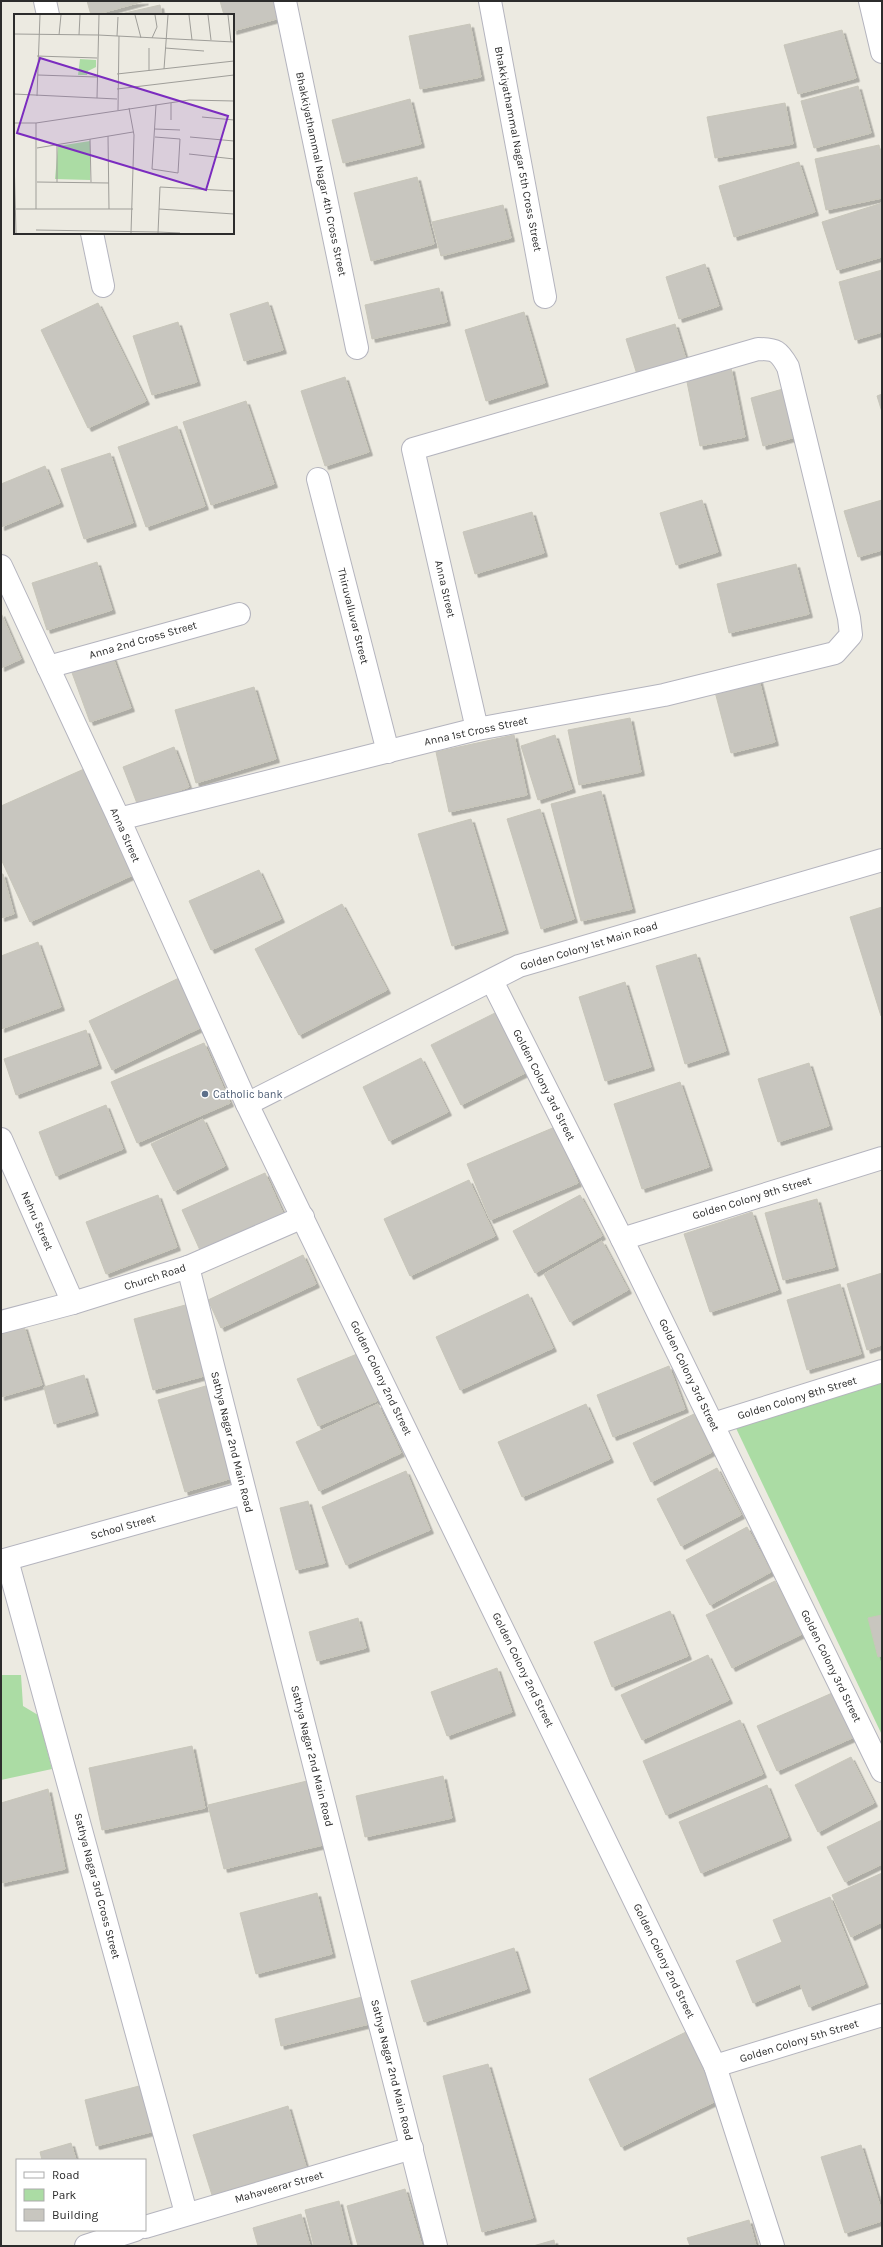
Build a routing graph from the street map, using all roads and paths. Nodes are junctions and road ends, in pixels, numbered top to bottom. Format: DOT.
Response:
graph roads {
  1 [pos="45,1"];
  2 [pos="285,1"];
  3 [pos="490,1"];
  4 [pos="870,1"];
  5 [pos="48,14"];
  6 [pos="882,52"];
  7 [pos="92,234"];
  8 [pos="102,286"];
  9 [pos="545,297"];
  10 [pos="357,348"];
  11 [pos="318,479"];
  12 [pos="1,566"];
  13 [pos="239,614"];
  14 [pos="835,653"];
  15 [pos="48,667"];
  16 [pos="477,729"];
  17 [pos="388,752"];
  18 [pos="119,819"];
  19 [pos="882,860"];
  20 [pos="492,981"];
  21 [pos="247,1104"];
  22 [pos="1,1139"];
  23 [pos="882,1158"];
  24 [pos="303,1217"];
  25 [pos="622,1239"];
  26 [pos="188,1267"];
  27 [pos="73,1303"];
  28 [pos="1,1322"];
  29 [pos="882,1371"];
  30 [pos="712,1424"];
  31 [pos="244,1493"];
  32 [pos="4,1561"];
  33 [pos="881,1767"];
  34 [pos="882,2015"];
  35 [pos="715,2066"];
  36 [pos="412,2148"];
  37 [pos="186,2213"];
  38 [pos="146,2227"];
  39 [pos="132,2231"];
  40 [pos="86,2246"];
  41 [pos="436,2246"];
  42 [pos="772,2246"];
  1 -- 5 [label="street"];
  2 -- 10 [label="street, Bhakkiyathammal Nagar 4th Cross Street"];
  3 -- 9 [label="street, Bhakkiyathammal Nagar 5th Cross Street"];
  4 -- 6 [label="street"];
  7 -- 8 [label="street"];
  11 -- 17 [label="street, Thiruvalluvar Street"];
  12 -- 15 [label="street, Anna Street"];
  13 -- 15 [label="street, Anna 2nd Cross Street"];
  14 -- 16 [label="street, Anna 1st Cross Street"];
  14 -- 16 [label="street, Anna Street"];
  15 -- 18 [label="street, Anna Street"];
  16 -- 17 [label="street, Anna 1st Cross Street"];
  17 -- 18 [label="street, Anna 1st Cross Street"];
  18 -- 21 [label="street, Anna Street"];
  19 -- 20 [label="street, Golden Colony 1st Main Road"];
  20 -- 21 [label="street, Golden Colony 1st Main Road"];
  20 -- 25 [label="street, Golden Colony 3rd Street"];
  21 -- 24 [label="street, Golden Colony 2nd Street"];
  22 -- 27 [label="street, Nehru Street"];
  23 -- 25 [label="street, Golden Colony 9th Street"];
  24 -- 26 [label="street, Church Road"];
  24 -- 35 [label="street, Golden Colony 2nd Street"];
  25 -- 30 [label="street, Golden Colony 3rd Street"];
  26 -- 27 [label="street, Church Road"];
  26 -- 31 [label="street, Sathya Nagar 2nd Main Road"];
  27 -- 28 [label="street, Church Road"];
  29 -- 30 [label="street, Golden Colony 8th Street"];
  30 -- 33 [label="street, Golden Colony 3rd Street"];
  31 -- 32 [label="street, School Street"];
  31 -- 36 [label="street, Sathya Nagar 2nd Main Road"];
  32 -- 37 [label="street, Sathya Nagar 3rd Cross Street"];
  34 -- 35 [label="street, Golden Colony 5th Street"];
  35 -- 42 [label="street, Golden Colony 2nd Street"];
  36 -- 37 [label="street, Mahaveerar Street"];
  36 -- 41 [label="street, Sathya Nagar 2nd Main Road"];
  37 -- 38 [label="street, Mahaveerar Street"];
  39 -- 40 [label="street"];
}
